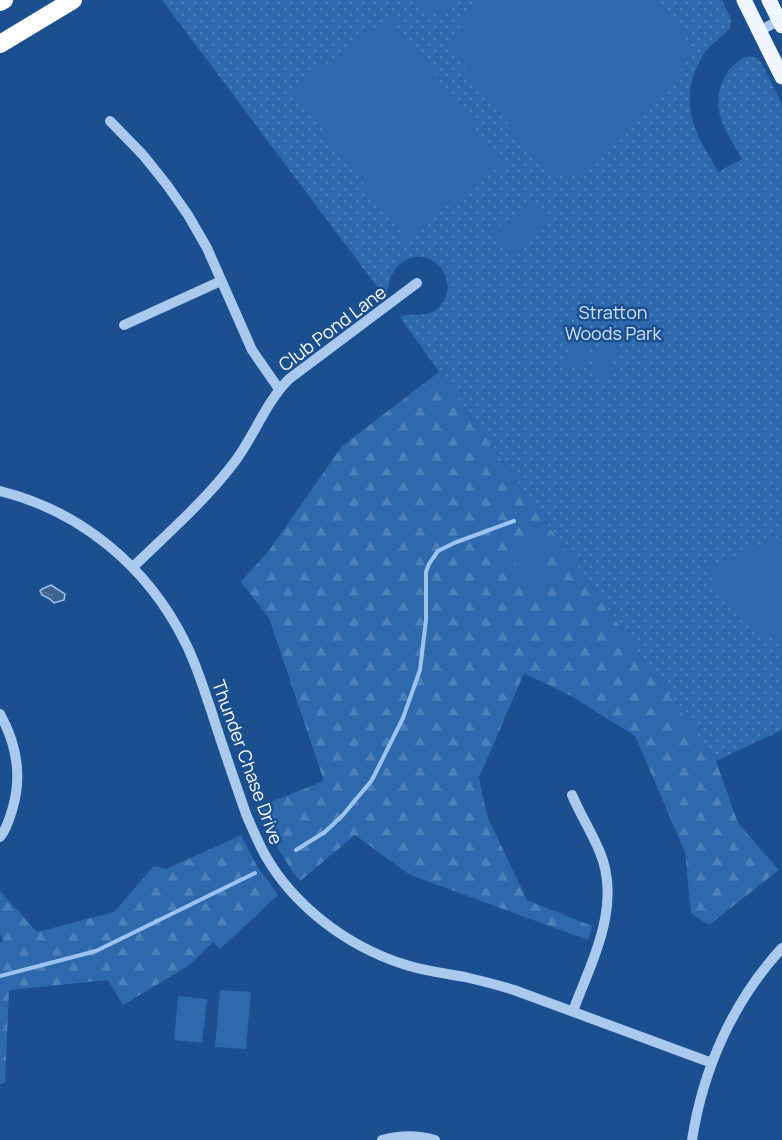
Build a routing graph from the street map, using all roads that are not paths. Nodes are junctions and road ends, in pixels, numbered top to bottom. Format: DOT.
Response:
graph roads {
  1 [pos="4,0"];
  2 [pos="73,0"];
  3 [pos="744,0"];
  4 [pos="769,0"];
  5 [pos="0,3"];
  6 [pos="781,22"];
  7 [pos="759,31"];
  8 [pos="0,44"];
  9 [pos="782,77"];
  10 [pos="110,121"];
  11 [pos="221,280"];
  12 [pos="417,283"];
  13 [pos="124,325"];
  14 [pos="279,390"];
  15 [pos="0,491"];
  16 [pos="133,567"];
  17 [pos="0,714"];
  18 [pos="572,795"];
  19 [pos="0,837"];
  20 [pos="782,948"];
  21 [pos="573,1011"];
  22 [pos="711,1063"];
  23 [pos="382,1140"];
  24 [pos="435,1140"];
  25 [pos="692,1140"];
  1 -- 5 [label="highway"];
  2 -- 8 [label="highway"];
  3 -- 7 [label="main road"];
  4 -- 6 [label="main road"];
  6 -- 7 [label="street"];
  7 -- 9 [label="main road"];
  10 -- 11 [label="street"];
  11 -- 13 [label="street"];
  11 -- 14 [label="street"];
  12 -- 14 [label="street, Club Pond Lane"];
  14 -- 16 [label="street, Club Pond Lane"];
  15 -- 16 [label="street, Thunder Chase Drive"];
  16 -- 21 [label="street, Thunder Chase Drive"];
  17 -- 19 [label="street"];
  18 -- 21 [label="street"];
  20 -- 22 [label="street"];
  21 -- 22 [label="street, Thunder Chase Drive"];
  22 -- 25 [label="street"];
  23 -- 24 [label="street"];
}
